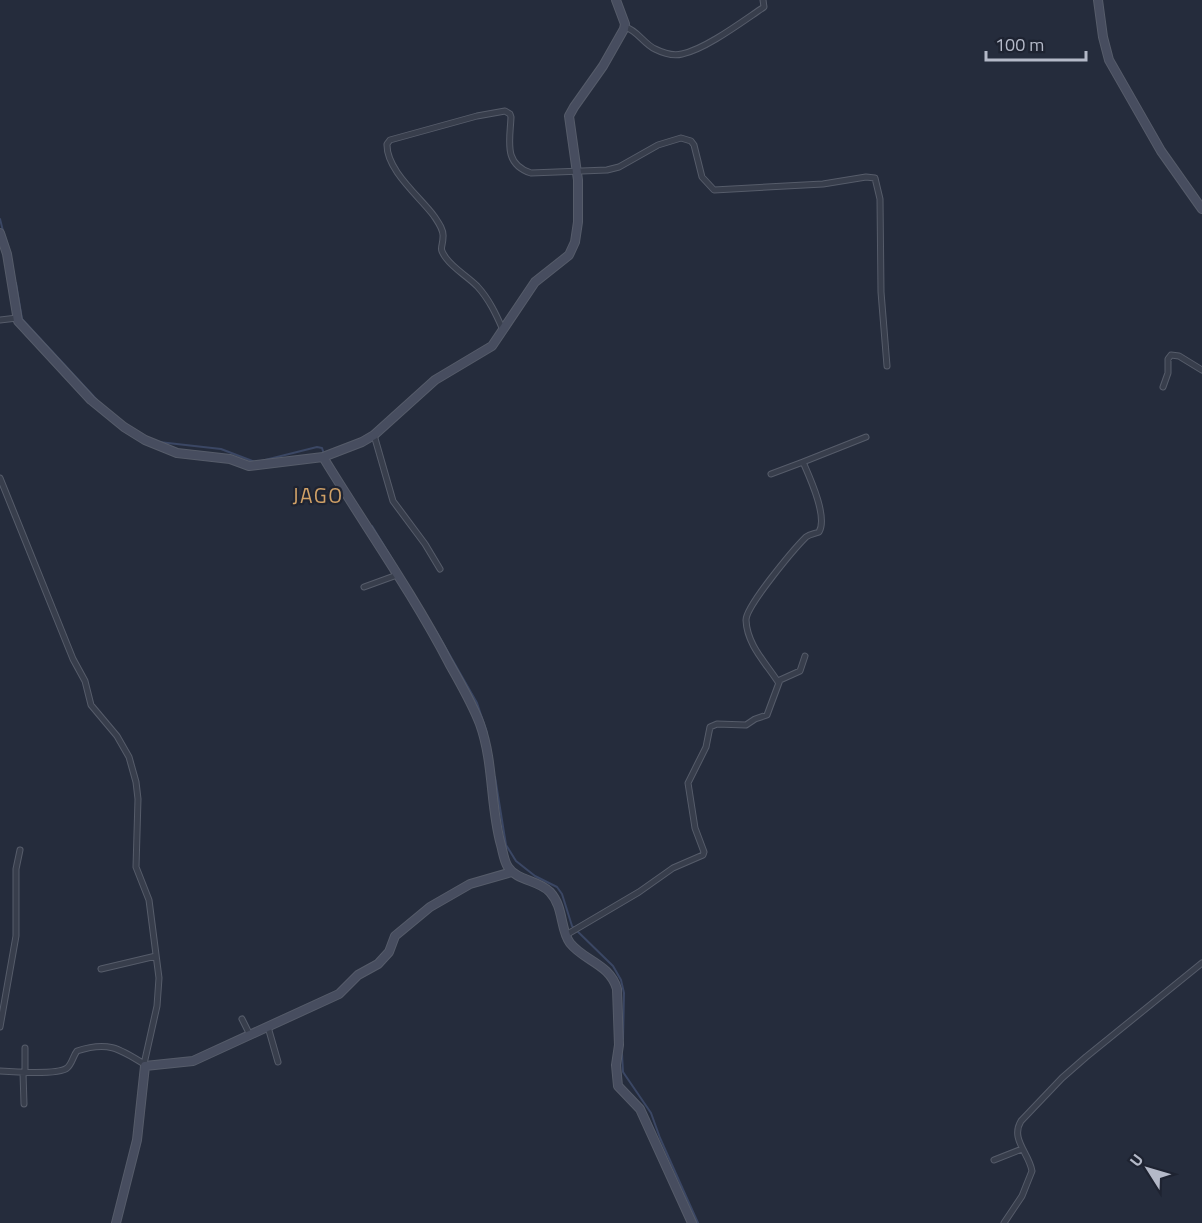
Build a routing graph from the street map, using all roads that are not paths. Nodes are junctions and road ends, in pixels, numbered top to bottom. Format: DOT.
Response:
graph roads {
  1 [pos="616,0"];
  2 [pos="763,0"];
  3 [pos="1098,0"];
  4 [pos="625,27"];
  5 [pos="577,170"];
  6 [pos="1202,209"];
  7 [pos="0,233"];
  8 [pos="17,318"];
  9 [pos="0,320"];
  10 [pos="503,330"];
  11 [pos="887,366"];
  12 [pos="1202,370"];
  13 [pos="1163,387"];
  14 [pos="374,435"];
  15 [pos="866,437"];
  16 [pos="325,457"];
  17 [pos="803,462"];
  18 [pos="771,474"];
  19 [pos="0,478"];
  20 [pos="440,569"];
  21 [pos="398,575"];
  22 [pos="364,587"];
  23 [pos="805,656"];
  24 [pos="778,682"];
  25 [pos="20,850"];
  26 [pos="513,872"];
  27 [pos="568,934"];
  28 [pos="156,956"];
  29 [pos="1202,963"];
  30 [pos="101,969"];
  31 [pos="242,1019"];
  32 [pos="0,1027"];
  33 [pos="268,1028"];
  34 [pos="250,1035"];
  35 [pos="25,1048"];
  36 [pos="278,1062"];
  37 [pos="145,1065"];
  38 [pos="0,1071"];
  39 [pos="24,1073"];
  40 [pos="24,1104"];
  41 [pos="1022,1149"];
  42 [pos="994,1160"];
  43 [pos="116,1223"];
  44 [pos="692,1223"];
  45 [pos="1004,1223"];
  1 -- 4 [label="street"];
  2 -- 4 [label="street"];
  3 -- 6 [label="street"];
  4 -- 5 [label="street"];
  5 -- 10 [label="street"];
  5 -- 10 [label="street"];
  5 -- 11 [label="street"];
  7 -- 8 [label="street"];
  8 -- 9 [label="street"];
  8 -- 16 [label="street"];
  10 -- 14 [label="street"];
  12 -- 13 [label="street"];
  14 -- 16 [label="street"];
  14 -- 20 [label="street"];
  15 -- 17 [label="street"];
  16 -- 21 [label="street"];
  17 -- 18 [label="street"];
  17 -- 24 [label="street"];
  19 -- 28 [label="street"];
  21 -- 22 [label="street"];
  21 -- 26 [label="street"];
  23 -- 24 [label="street"];
  24 -- 27 [label="street"];
  25 -- 32 [label="street"];
  26 -- 27 [label="street"];
  26 -- 33 [label="street"];
  27 -- 44 [label="street"];
  28 -- 30 [label="street"];
  28 -- 37 [label="street"];
  29 -- 41 [label="street"];
  31 -- 34 [label="street"];
  33 -- 34 [label="street"];
  33 -- 36 [label="street"];
  34 -- 37 [label="street"];
  35 -- 39 [label="street"];
  37 -- 39 [label="street"];
  37 -- 43 [label="street"];
  38 -- 39 [label="street"];
  39 -- 40 [label="street"];
  41 -- 42 [label="street"];
  41 -- 45 [label="street"];
}
